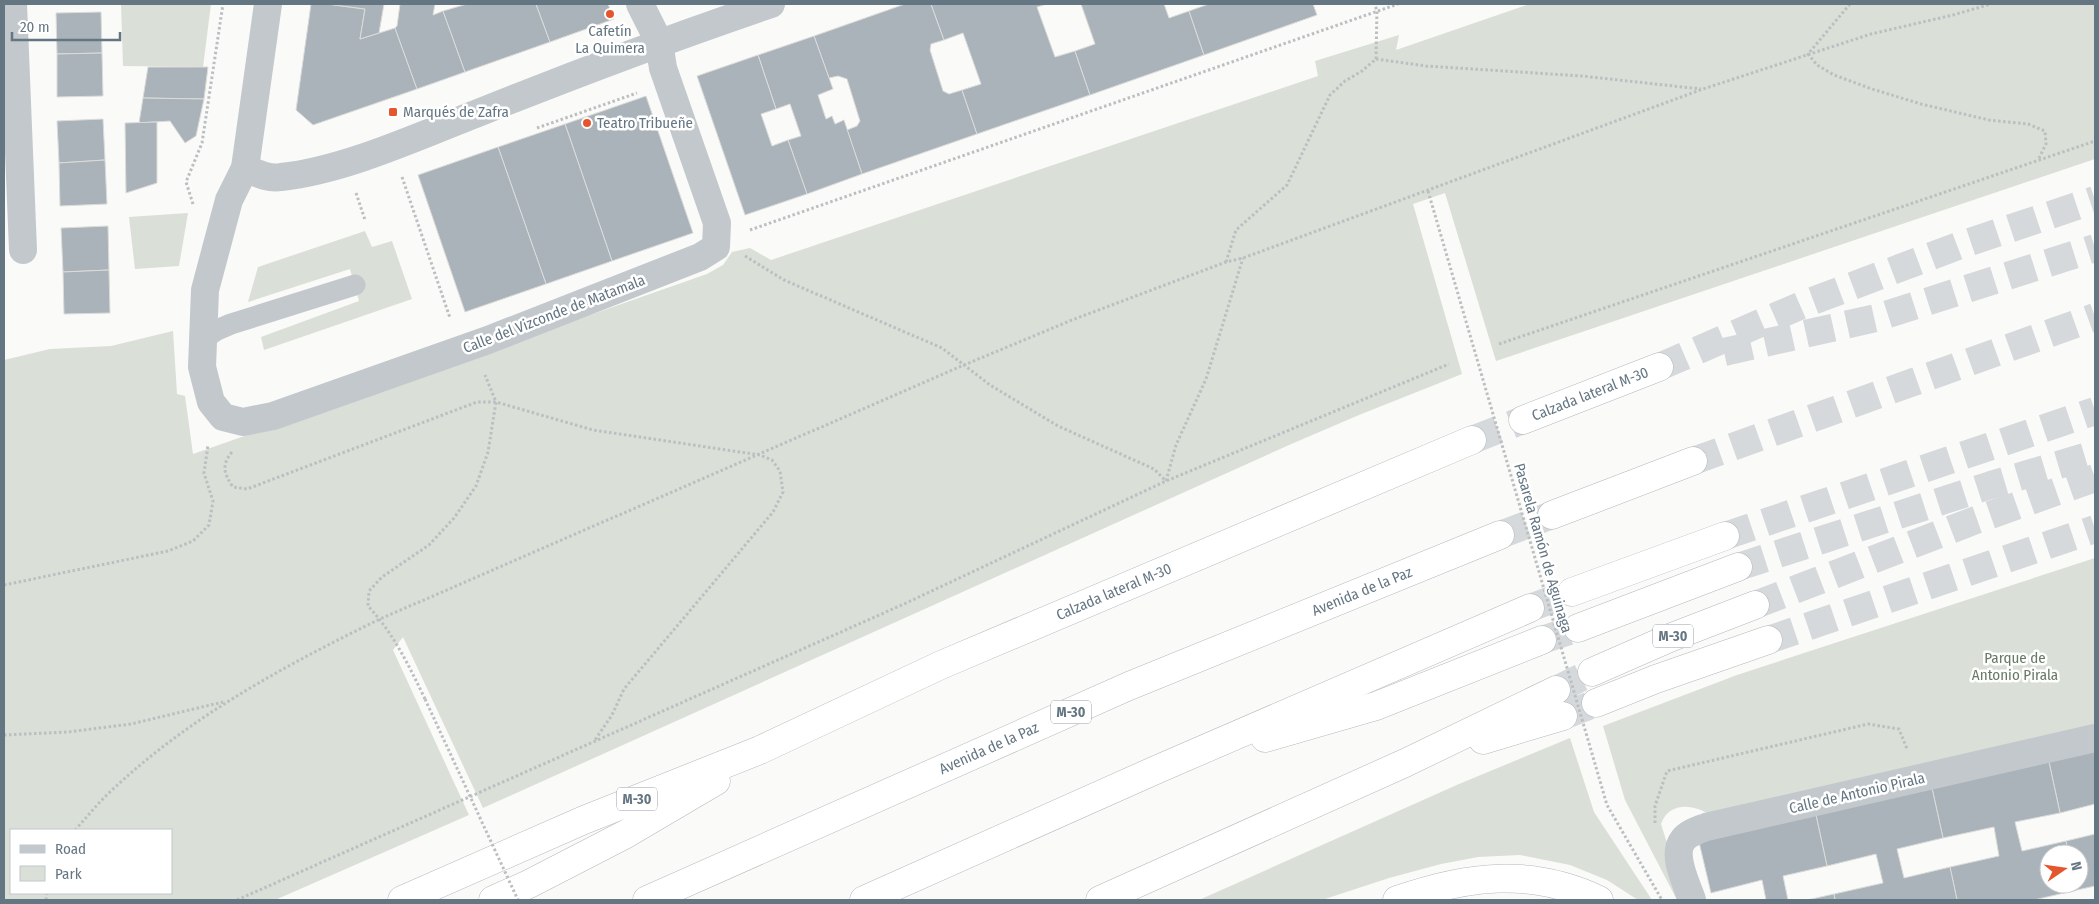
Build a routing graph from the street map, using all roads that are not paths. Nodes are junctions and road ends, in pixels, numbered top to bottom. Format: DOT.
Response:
graph roads {
  1 [pos="13,4"];
  2 [pos="268,4"];
  3 [pos="640,4"];
  4 [pos="771,4"];
  5 [pos="9,31"];
  6 [pos="658,42"];
  7 [pos="245,168"];
  8 [pos="12,220"];
  9 [pos="22,250"];
  10 [pos="355,285"];
  11 [pos="202,340"];
  12 [pos="1659,367"];
  13 [pos="1523,420"];
  14 [pos="1472,440"];
  15 [pos="1693,461"];
  16 [pos="1552,515"];
  17 [pos="1500,535"];
  18 [pos="1725,536"];
  19 [pos="1738,567"];
  20 [pos="1572,592"];
  21 [pos="1755,605"];
  22 [pos="1530,608"];
  23 [pos="1578,628"];
  24 [pos="1542,640"];
  25 [pos="1768,640"];
  26 [pos="1592,672"];
  27 [pos="1556,690"];
  28 [pos="1596,704"];
  29 [pos="1563,716"];
  30 [pos="2095,738"];
  31 [pos="760,750"];
  32 [pos="1405,763"];
  33 [pos="1158,769"];
  34 [pos="402,900"];
  35 [pos="493,900"];
  36 [pos="647,900"];
  37 [pos="864,900"];
  38 [pos="1100,900"];
  39 [pos="1396,900"];
  40 [pos="1599,900"];
  41 [pos="1692,900"];
  1 -- 5 [label="street"];
  2 -- 7 [label="street"];
  3 -- 6 [label="street, Calle del Vizconde de Matamala"];
  4 -- 6 [label="street"];
  5 -- 8 [label="street"];
  6 -- 7 [label="street"];
  6 -- 11 [label="street, Calle del Vizconde de Matamala"];
  7 -- 11 [label="street"];
  8 -- 9 [label="street"];
  10 -- 11 [label="lane"];
  12 -- 13 [label="highway, Calzada lateral M-30"];
  14 -- 31 [label="highway, Calzada lateral M-30 / M-30"];
  15 -- 16 [label="highway"];
  17 -- 36 [label="highway, Avenida de la Paz / M-30"];
  18 -- 20 [label="highway"];
  19 -- 23 [label="highway"];
  21 -- 26 [label="highway, M-30"];
  22 -- 33 [label="highway"];
  24 -- 33 [label="highway"];
  25 -- 28 [label="highway"];
  27 -- 32 [label="highway"];
  29 -- 32 [label="highway"];
  30 -- 41 [label="street, Calle de Antonio Pirala"];
  31 -- 34 [label="highway, M-30"];
  31 -- 35 [label="highway"];
  32 -- 38 [label="highway"];
  33 -- 37 [label="highway"];
  39 -- 40 [label="highway"];
}
